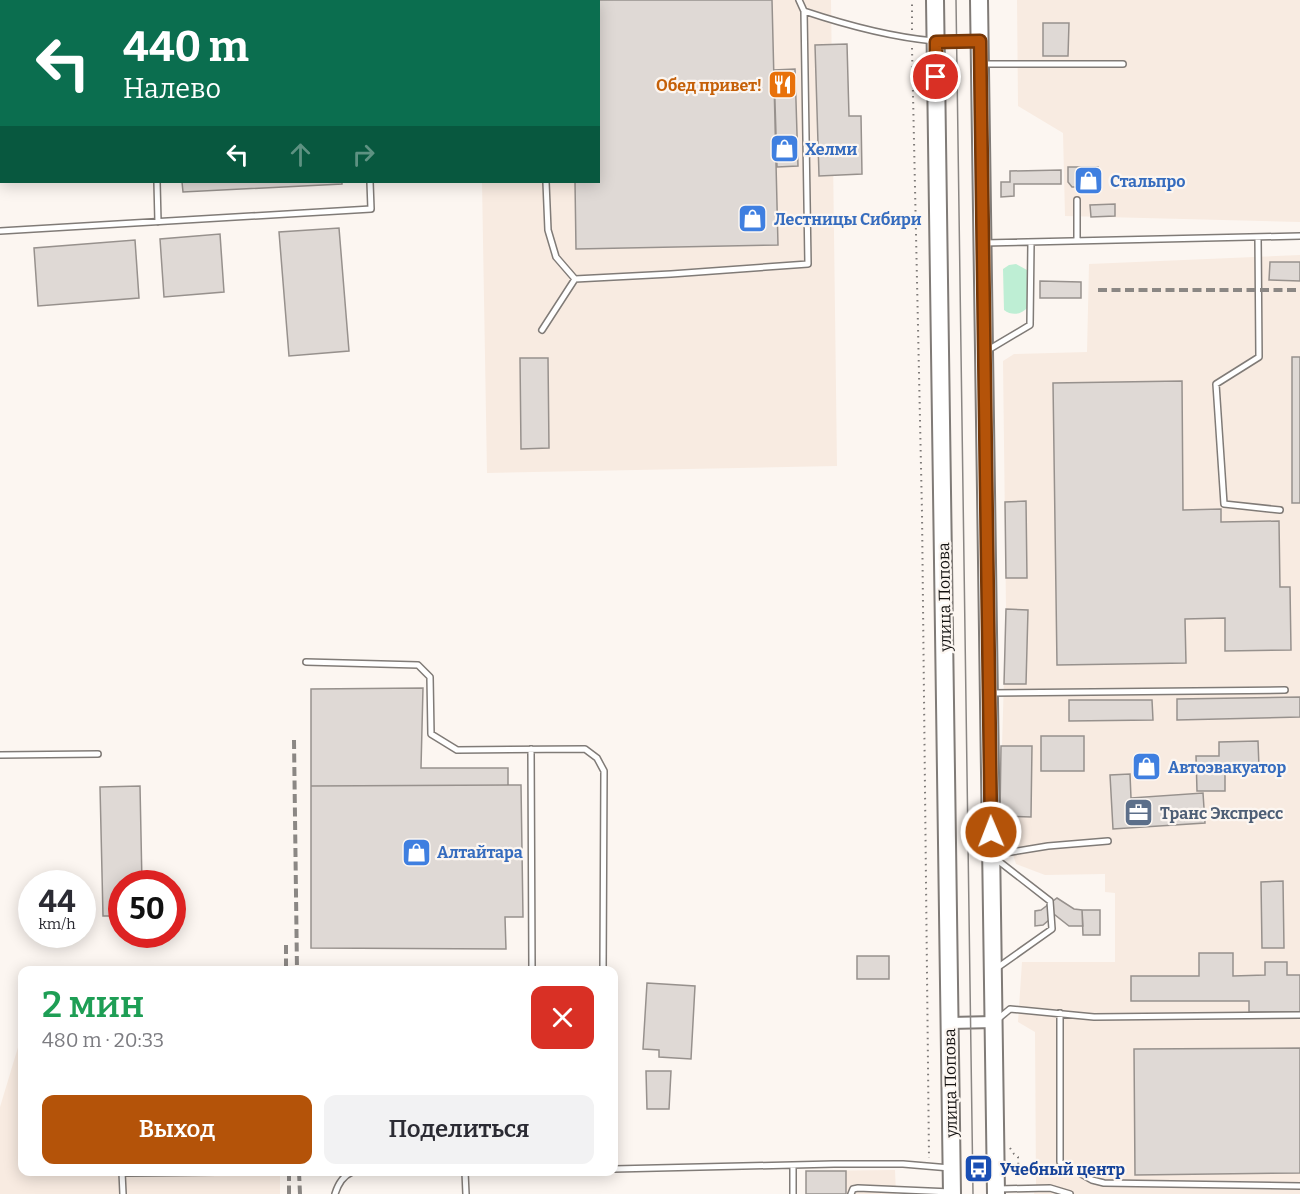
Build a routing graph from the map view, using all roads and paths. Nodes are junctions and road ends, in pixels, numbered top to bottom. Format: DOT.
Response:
graph roads {
  1 [pos="800,0"];
  2 [pos="935,0"];
  3 [pos="979,0"];
  4 [pos="804,11"];
  5 [pos="980,41"];
  6 [pos="936,42"];
  7 [pos="980,64"];
  8 [pos="1123,64"];
  9 [pos="914,96"];
  10 [pos="157,183"];
  11 [pos="370,183"];
  12 [pos="546,183"];
  13 [pos="1077,200"];
  14 [pos="158,222"];
  15 [pos="0,231"];
  16 [pos="1300,236"];
  17 [pos="1258,237"];
  18 [pos="1077,241"];
  19 [pos="982,243"];
  20 [pos="1031,243"];
  21 [pos="575,279"];
  22 [pos="542,330"];
  23 [pos="984,353"];
  24 [pos="1280,510"];
  25 [pos="306,663"];
  26 [pos="1285,690"];
  27 [pos="989,693"];
  28 [pos="531,749"];
  29 [pos="98,754"];
  30 [pos="0,755"];
  31 [pos="1108,841"];
  32 [pos="992,855"];
  33 [pos="532,966"];
  34 [pos="603,966"];
  35 [pos="993,971"];
  36 [pos="1060,1012"];
  37 [pos="1300,1015"];
  38 [pos="994,1022"];
  39 [pos="950,1023"];
  40 [pos="928,1146"];
  41 [pos="793,1165"];
  42 [pos="952,1168"];
  43 [pos="618,1169"];
  44 [pos="122,1176"];
  45 [pos="344,1176"];
  46 [pos="465,1176"];
  47 [pos="1300,1186"];
  48 [pos="996,1192"];
  49 [pos="952,1193"];
  50 [pos="123,1194"];
  51 [pos="335,1194"];
  52 [pos="466,1194"];
  53 [pos="793,1194"];
  54 [pos="851,1194"];
  55 [pos="1070,1194"];
  1 -- 4 [label="lane"];
  2 -- 6 [label="main road, улица Попова"];
  3 -- 5 [label="main road"];
  4 -- 6 [label="lane"];
  4 -- 21 [label="lane"];
  5 -- 6 [label="street"];
  5 -- 7 [label="main road"];
  6 -- 39 [label="main road, улица Попова"];
  7 -- 8 [label="lane"];
  7 -- 19 [label="main road"];
  9 -- 40 [label="path"];
  10 -- 14 [label="lane"];
  11 -- 14 [label="lane"];
  12 -- 21 [label="lane"];
  13 -- 18 [label="lane"];
  14 -- 15 [label="lane"];
  16 -- 17 [label="lane"];
  17 -- 18 [label="lane"];
  17 -- 24 [label="lane"];
  18 -- 20 [label="lane"];
  19 -- 20 [label="lane"];
  19 -- 23 [label="main road"];
  20 -- 23 [label="lane"];
  21 -- 22 [label="lane"];
  23 -- 27 [label="main road"];
  25 -- 28 [label="lane"];
  26 -- 27 [label="lane"];
  27 -- 32 [label="main road"];
  28 -- 33 [label="lane"];
  28 -- 34 [label="lane"];
  29 -- 30 [label="lane"];
  31 -- 32 [label="lane"];
  32 -- 35 [label="main road"];
  32 -- 35 [label="lane"];
  35 -- 38 [label="main road"];
  36 -- 37 [label="lane"];
  36 -- 38 [label="lane"];
  36 -- 47 [label="lane"];
  38 -- 39 [label="street"];
  38 -- 48 [label="main road"];
  39 -- 42 [label="main road, улица Попова"];
  41 -- 42 [label="lane"];
  41 -- 43 [label="lane"];
  41 -- 53 [label="lane"];
  42 -- 49 [label="main road, улица Попова"];
  44 -- 50 [label="lane"];
  45 -- 51 [label="lane"];
  46 -- 52 [label="lane"];
  48 -- 55 [label="lane"];
  49 -- 54 [label="lane"];
}
